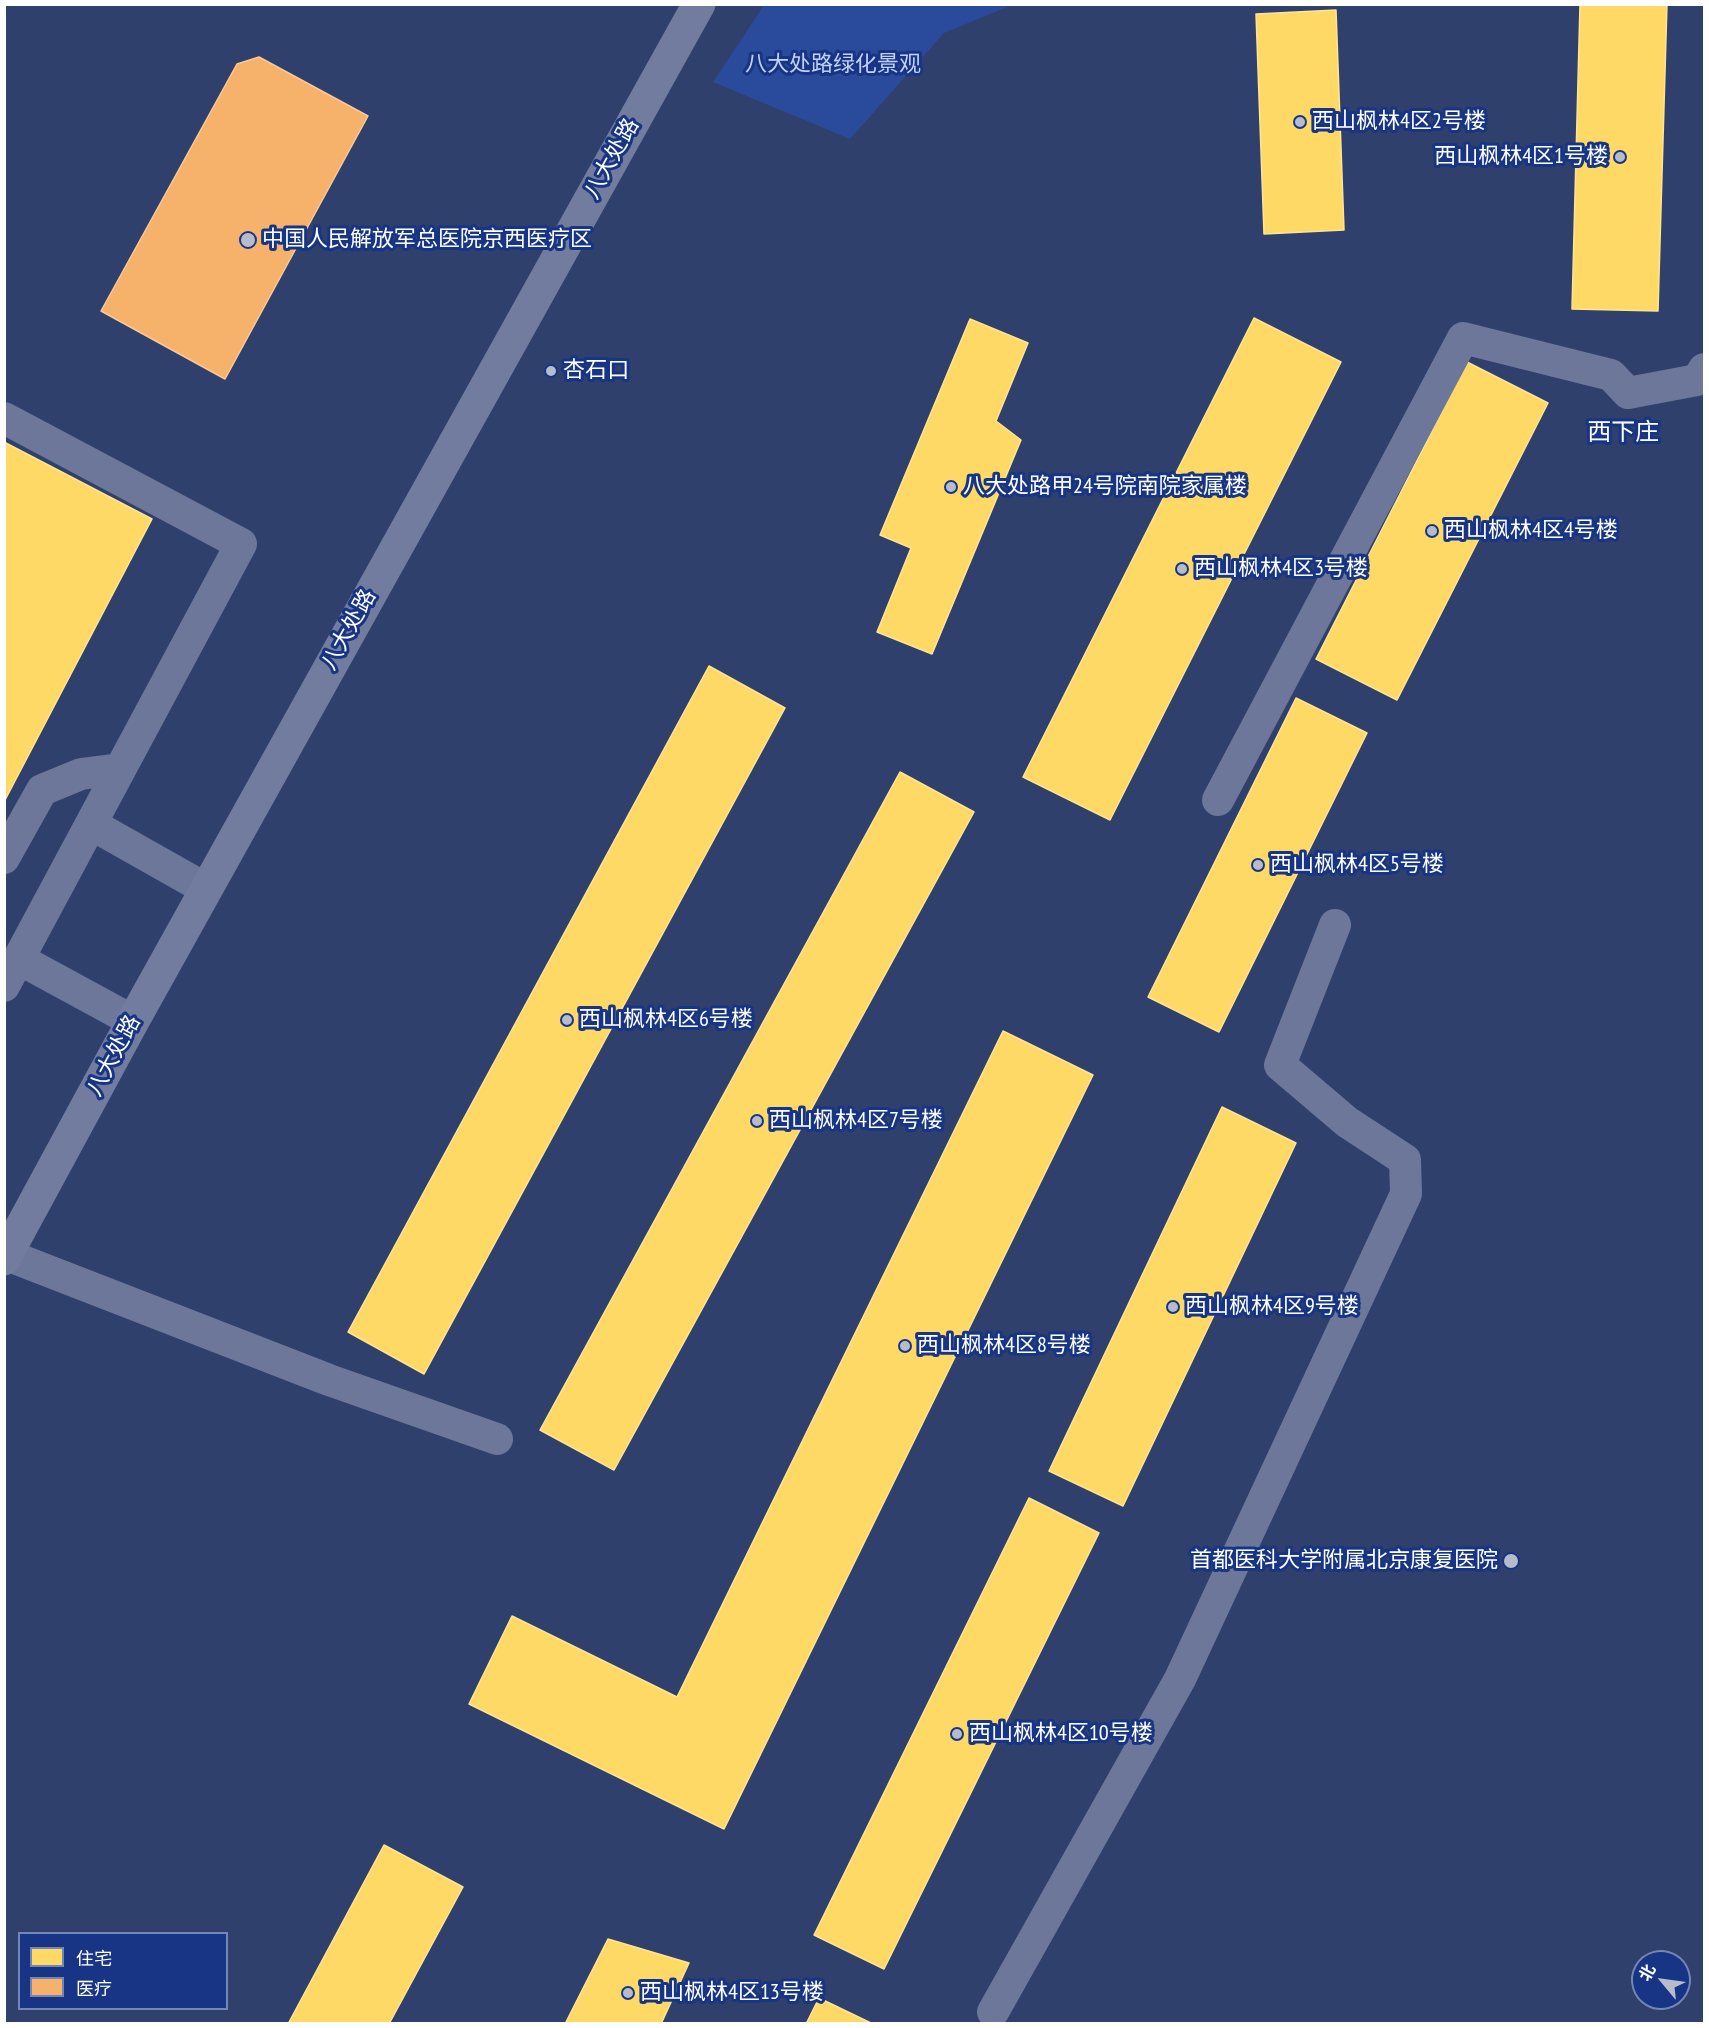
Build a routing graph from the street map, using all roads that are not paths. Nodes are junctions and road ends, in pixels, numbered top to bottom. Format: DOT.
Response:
graph roads {
  1 [pos="699,4"];
  2 [pos="1704,369"];
  3 [pos="4,418"];
  4 [pos="120,769"];
  5 [pos="1218,800"];
  6 [pos="91,824"];
  7 [pos="4,858"];
  8 [pos="206,889"];
  9 [pos="1335,925"];
  10 [pos="19,959"];
  11 [pos="4,986"];
  12 [pos="133,1021"];
  13 [pos="6,1257"];
  14 [pos="497,1439"];
  15 [pos="993,2012"];
  1 -- 8 [label="street, 八大处路"];
  2 -- 5 [label="street"];
  3 -- 4 [label="street"];
  4 -- 6 [label="street"];
  4 -- 7 [label="street"];
  6 -- 8 [label="street"];
  6 -- 10 [label="street"];
  8 -- 12 [label="street, 八大处路"];
  9 -- 15 [label="street"];
  10 -- 11 [label="street"];
  10 -- 12 [label="street"];
  12 -- 13 [label="street, 八大处路"];
  13 -- 14 [label="street"];
}
